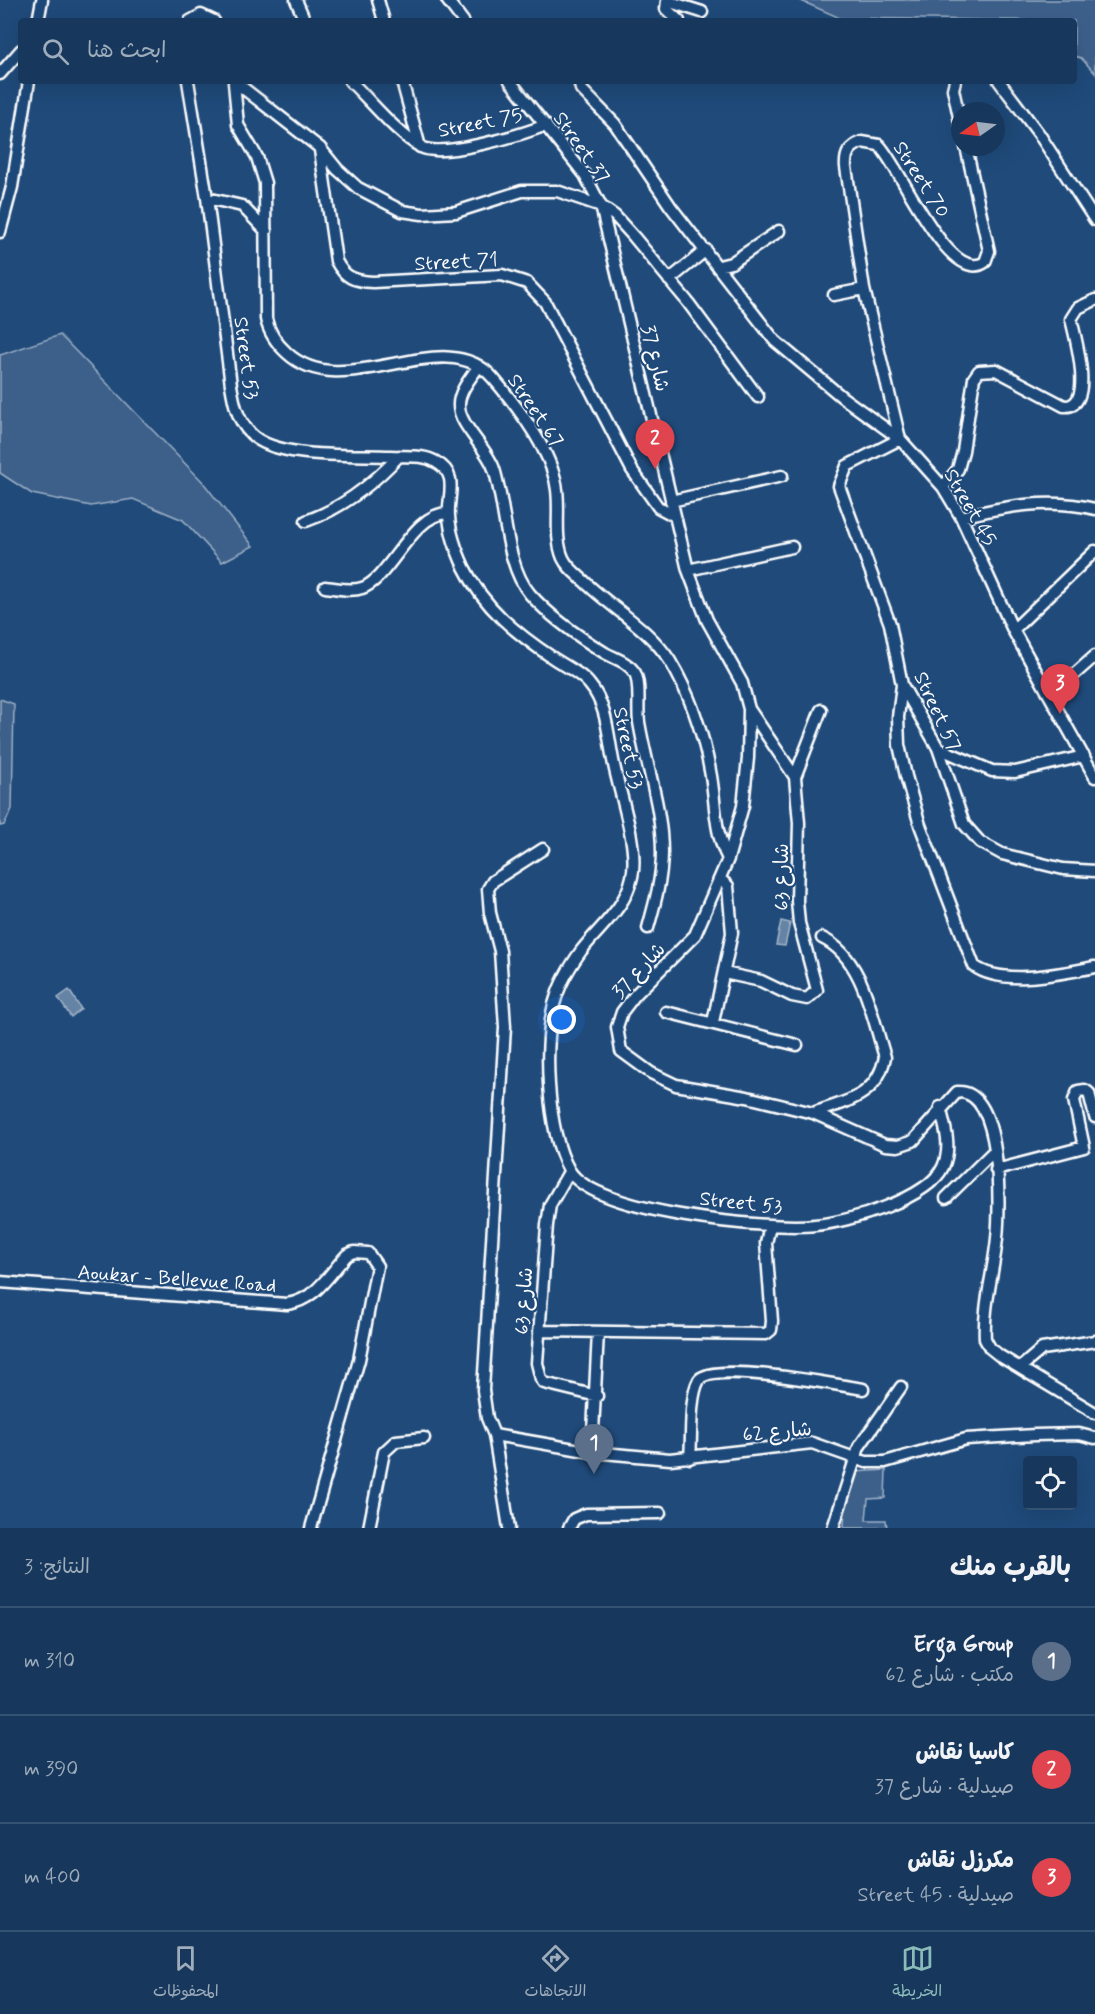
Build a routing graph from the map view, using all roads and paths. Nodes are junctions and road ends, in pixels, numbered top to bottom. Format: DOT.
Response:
graph roads {
  1 [pos="42,0"];
  2 [pos="296,0"];
  3 [pos="378,0"];
  4 [pos="447,0"];
  5 [pos="702,12"];
  6 [pos="39,18"];
  7 [pos="304,18"];
  8 [pos="383,18"];
  9 [pos="461,18"];
  10 [pos="676,18"];
  11 [pos="18,53"];
  12 [pos="0,74"];
  13 [pos="29,84"];
  14 [pos="188,84"];
  15 [pos="234,84"];
  16 [pos="237,84"];
  17 [pos="353,84"];
  18 [pos="403,84"];
  19 [pos="512,84"];
  20 [pos="580,84"];
  21 [pos="954,84"];
  22 [pos="1001,84"];
  23 [pos="956,102"];
  24 [pos="546,125"];
  25 [pos="420,147"];
  26 [pos="320,148"];
  27 [pos="968,156"];
  28 [pos="207,198"];
  29 [pos="601,206"];
  30 [pos="1095,220"];
  31 [pos="266,231"];
  32 [pos="779,231"];
  33 [pos="0,232"];
  34 [pos="706,250"];
  35 [pos="719,266"];
  36 [pos="669,280"];
  37 [pos="864,289"];
  38 [pos="834,295"];
  39 [pos="1095,300"];
  40 [pos="478,366"];
  41 [pos="758,397"];
  42 [pos="900,439"];
  43 [pos="399,456"];
  44 [pos="782,476"];
  45 [pos="943,487"];
  46 [pos="671,501"];
  47 [pos="1095,508"];
  48 [pos="448,513"];
  49 [pos="675,516"];
  50 [pos="961,517"];
  51 [pos="306,521"];
  52 [pos="792,547"];
  53 [pos="1095,551"];
  54 [pos="688,570"];
  55 [pos="325,587"];
  56 [pos="1013,630"];
  57 [pos="1095,656"];
  58 [pos="902,685"];
  59 [pos="1051,695"];
  60 [pos="749,709"];
  61 [pos="820,710"];
  62 [pos="938,748"];
  63 [pos="1084,756"];
  64 [pos="795,777"];
  65 [pos="1095,777"];
  66 [pos="543,849"];
  67 [pos="728,859"];
  68 [pos="1095,871"];
  69 [pos="720,879"];
  70 [pos="648,927"];
  71 [pos="822,938"];
  72 [pos="1095,967"];
  73 [pos="724,973"];
  74 [pos="666,1012"];
  75 [pos="713,1022"];
  76 [pos="797,1045"];
  77 [pos="940,1107"];
  78 [pos="813,1113"];
  79 [pos="1095,1117"];
  80 [pos="995,1150"];
  81 [pos="996,1170"];
  82 [pos="569,1172"];
  83 [pos="946,1198"];
  84 [pos="770,1226"];
  85 [pos="0,1282"];
  86 [pos="538,1331"];
  87 [pos="598,1332"];
  88 [pos="1095,1341"];
  89 [pos="1021,1367"];
  90 [pos="901,1387"];
  91 [pos="863,1389"];
  92 [pos="597,1396"];
  93 [pos="1095,1413"];
  94 [pos="494,1435"];
  95 [pos="423,1438"];
  96 [pos="1095,1438"];
  97 [pos="592,1452"];
  98 [pos="690,1458"];
  99 [pos="855,1459"];
  100 [pos="660,1513"];
  101 [pos="310,1528"];
  102 [pos="369,1528"];
  103 [pos="509,1528"];
  104 [pos="569,1528"];
  105 [pos="833,1528"];
  1 -- 6 [label="street"];
  2 -- 7 [label="street"];
  3 -- 8 [label="street"];
  4 -- 9 [label="street"];
  5 -- 10 [label="street"];
  11 -- 12 [label="street"];
  13 -- 33 [label="street"];
  14 -- 28 [label="street, Street 53"];
  15 -- 31 [label="street"];
  16 -- 26 [label="street"];
  17 -- 25 [label="street, Street 75"];
  18 -- 25 [label="street, Street 75"];
  19 -- 24 [label="street, Street 37"];
  20 -- 34 [label="street, Street 45"];
  21 -- 23 [label="street"];
  22 -- 30 [label="street"];
  24 -- 25 [label="street, Street 75"];
  24 -- 29 [label="street, Street 37"];
  26 -- 29 [label="street"];
  26 -- 49 [label="street, Street 71"];
  27 -- 37 [label="street, Street 70"];
  28 -- 31 [label="street"];
  28 -- 43 [label="street, Street 53"];
  29 -- 36 [label="street"];
  29 -- 46 [label="street, شارع 37"];
  31 -- 40 [label="street"];
  32 -- 35 [label="street"];
  34 -- 35 [label="street, Street 45"];
  34 -- 36 [label="street"];
  35 -- 42 [label="street, Street 45"];
  36 -- 41 [label="street"];
  37 -- 38 [label="street"];
  37 -- 42 [label="street, Street 70"];
  39 -- 45 [label="street"];
  40 -- 67 [label="street, Street 67"];
  40 -- 70 [label="street"];
  42 -- 45 [label="street, Street 45"];
  42 -- 58 [label="street, Street 57"];
  43 -- 48 [label="street, Street 53"];
  43 -- 51 [label="street"];
  44 -- 46 [label="street"];
  45 -- 50 [label="street, Street 45"];
  46 -- 49 [label="street, شارع 37"];
  47 -- 50 [label="street"];
  48 -- 55 [label="street"];
  48 -- 82 [label="street, Street 53"];
  49 -- 54 [label="street, شارع 37"];
  50 -- 56 [label="street, Street 45"];
  52 -- 54 [label="street"];
  53 -- 56 [label="street"];
  54 -- 60 [label="street, شارع 37"];
  56 -- 59 [label="street, Street 45"];
  57 -- 59 [label="street"];
  58 -- 62 [label="street, Street 57"];
  58 -- 72 [label="street"];
  59 -- 63 [label="street, Street 45"];
  60 -- 64 [label="street, شارع 63"];
  60 -- 67 [label="street, شارع 37"];
  61 -- 64 [label="street"];
  62 -- 63 [label="street"];
  62 -- 68 [label="street, Street 57"];
  63 -- 65 [label="street, Street 45"];
  64 -- 73 [label="street, شارع 63"];
  66 -- 94 [label="street"];
  67 -- 69 [label="street, شارع 37"];
  69 -- 73 [label="street"];
  69 -- 78 [label="street, شارع 37"];
  71 -- 78 [label="street"];
  73 -- 75 [label="street"];
  74 -- 75 [label="street"];
  75 -- 76 [label="street"];
  77 -- 78 [label="street, شارع 37"];
  77 -- 80 [label="street, شارع 37"];
  77 -- 84 [label="street, Street 53"];
  79 -- 81 [label="street"];
  80 -- 81 [label="street, شارع 37"];
  80 -- 83 [label="street"];
  81 -- 89 [label="street, شارع 37"];
  82 -- 84 [label="street, Street 53"];
  82 -- 86 [label="street, شارع 63"];
  84 -- 87 [label="street"];
  85 -- 101 [label="street, Aoukar - Bellevue Road"];
  86 -- 87 [label="street"];
  86 -- 92 [label="street, شارع 63"];
  87 -- 92 [label="street"];
  88 -- 89 [label="street"];
  89 -- 93 [label="street, شارع 37"];
  90 -- 99 [label="street"];
  91 -- 98 [label="street"];
  92 -- 97 [label="street"];
  94 -- 97 [label="street, شارع 62"];
  94 -- 103 [label="street"];
  95 -- 102 [label="street"];
  96 -- 99 [label="street, شارع 62"];
  97 -- 98 [label="street, شارع 62"];
  98 -- 99 [label="street, شارع 62"];
  99 -- 105 [label="street"];
  100 -- 104 [label="street"];
}
